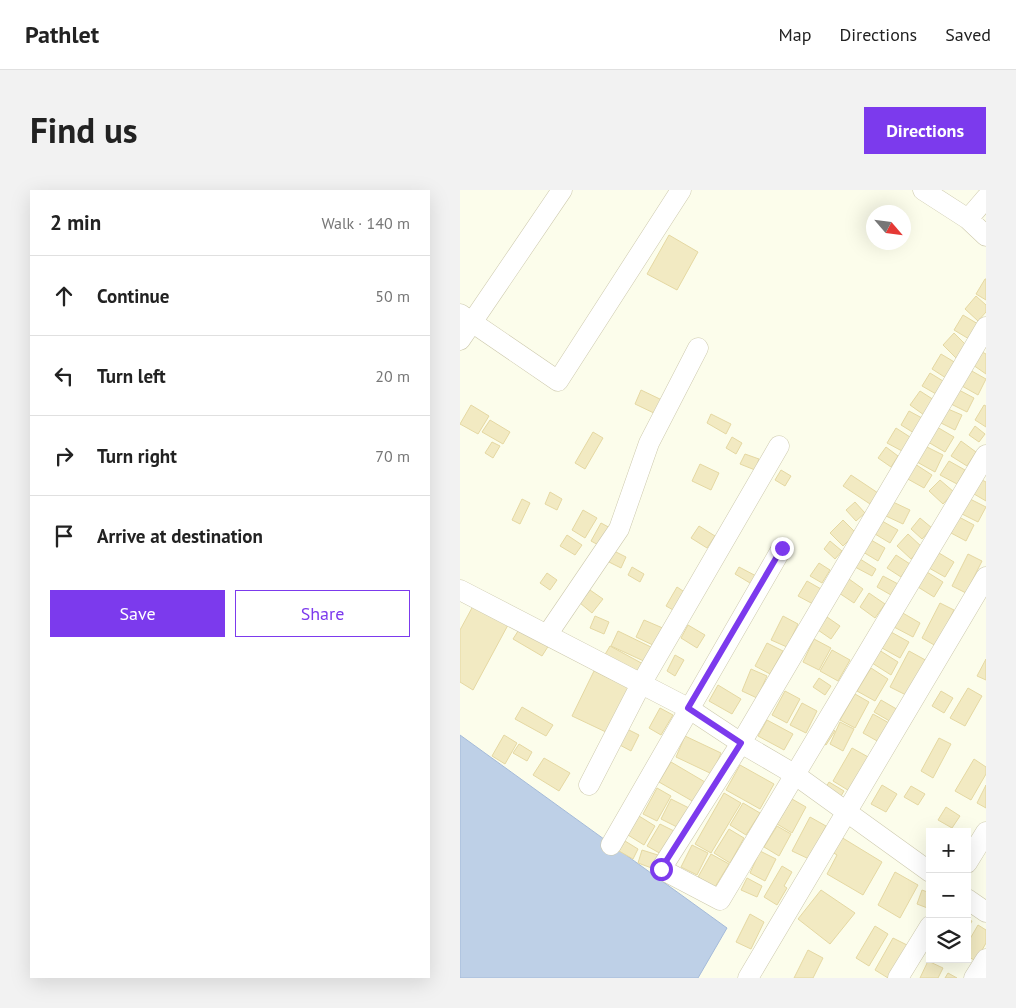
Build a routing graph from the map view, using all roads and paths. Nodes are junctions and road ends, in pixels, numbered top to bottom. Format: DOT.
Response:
graph roads {
  1 [pos="562,190"];
  2 [pos="681,190"];
  3 [pos="923,190"];
  4 [pos="986,198"];
  5 [pos="968,219"];
  6 [pos="986,236"];
  7 [pos="466,318"];
  8 [pos="986,327"];
  9 [pos="460,340"];
  10 [pos="698,348"];
  11 [pos="779,446"];
  12 [pos="986,455"];
  13 [pos="782,548"];
  14 [pos="986,577"];
  15 [pos="460,590"];
  16 [pos="547,635"];
  17 [pos="641,684"];
  18 [pos="688,708"];
  19 [pos="741,743"];
  20 [pos="794,774"];
  21 [pos="589,785"];
  22 [pos="846,812"];
  23 [pos="986,832"];
  24 [pos="611,845"];
  25 [pos="971,856"];
  26 [pos="926,869"];
  27 [pos="971,902"];
  28 [pos="986,912"];
  29 [pos="926,932"];
  30 [pos="986,959"];
  31 [pos="756,975"];
  32 [pos="898,978"];
  33 [pos="974,978"];
  1 -- 7 [label="street"];
  2 -- 7 [label="street"];
  3 -- 5 [label="street"];
  4 -- 5 [label="street"];
  5 -- 6 [label="street"];
  7 -- 9 [label="street"];
  8 -- 19 [label="street"];
  10 -- 16 [label="street"];
  11 -- 17 [label="street"];
  12 -- 20 [label="street"];
  13 -- 18 [label="street"];
  14 -- 22 [label="street"];
  15 -- 16 [label="street"];
  16 -- 17 [label="street"];
  17 -- 18 [label="street"];
  17 -- 21 [label="street"];
  18 -- 19 [label="street"];
  18 -- 24 [label="street"];
  19 -- 20 [label="street"];
  19 -- 20 [label="street"];
  20 -- 22 [label="street"];
  22 -- 26 [label="street"];
  22 -- 31 [label="street"];
  23 -- 25 [label="street"];
  27 -- 28 [label="street"];
  29 -- 32 [label="street"];
  30 -- 33 [label="street"];
}
